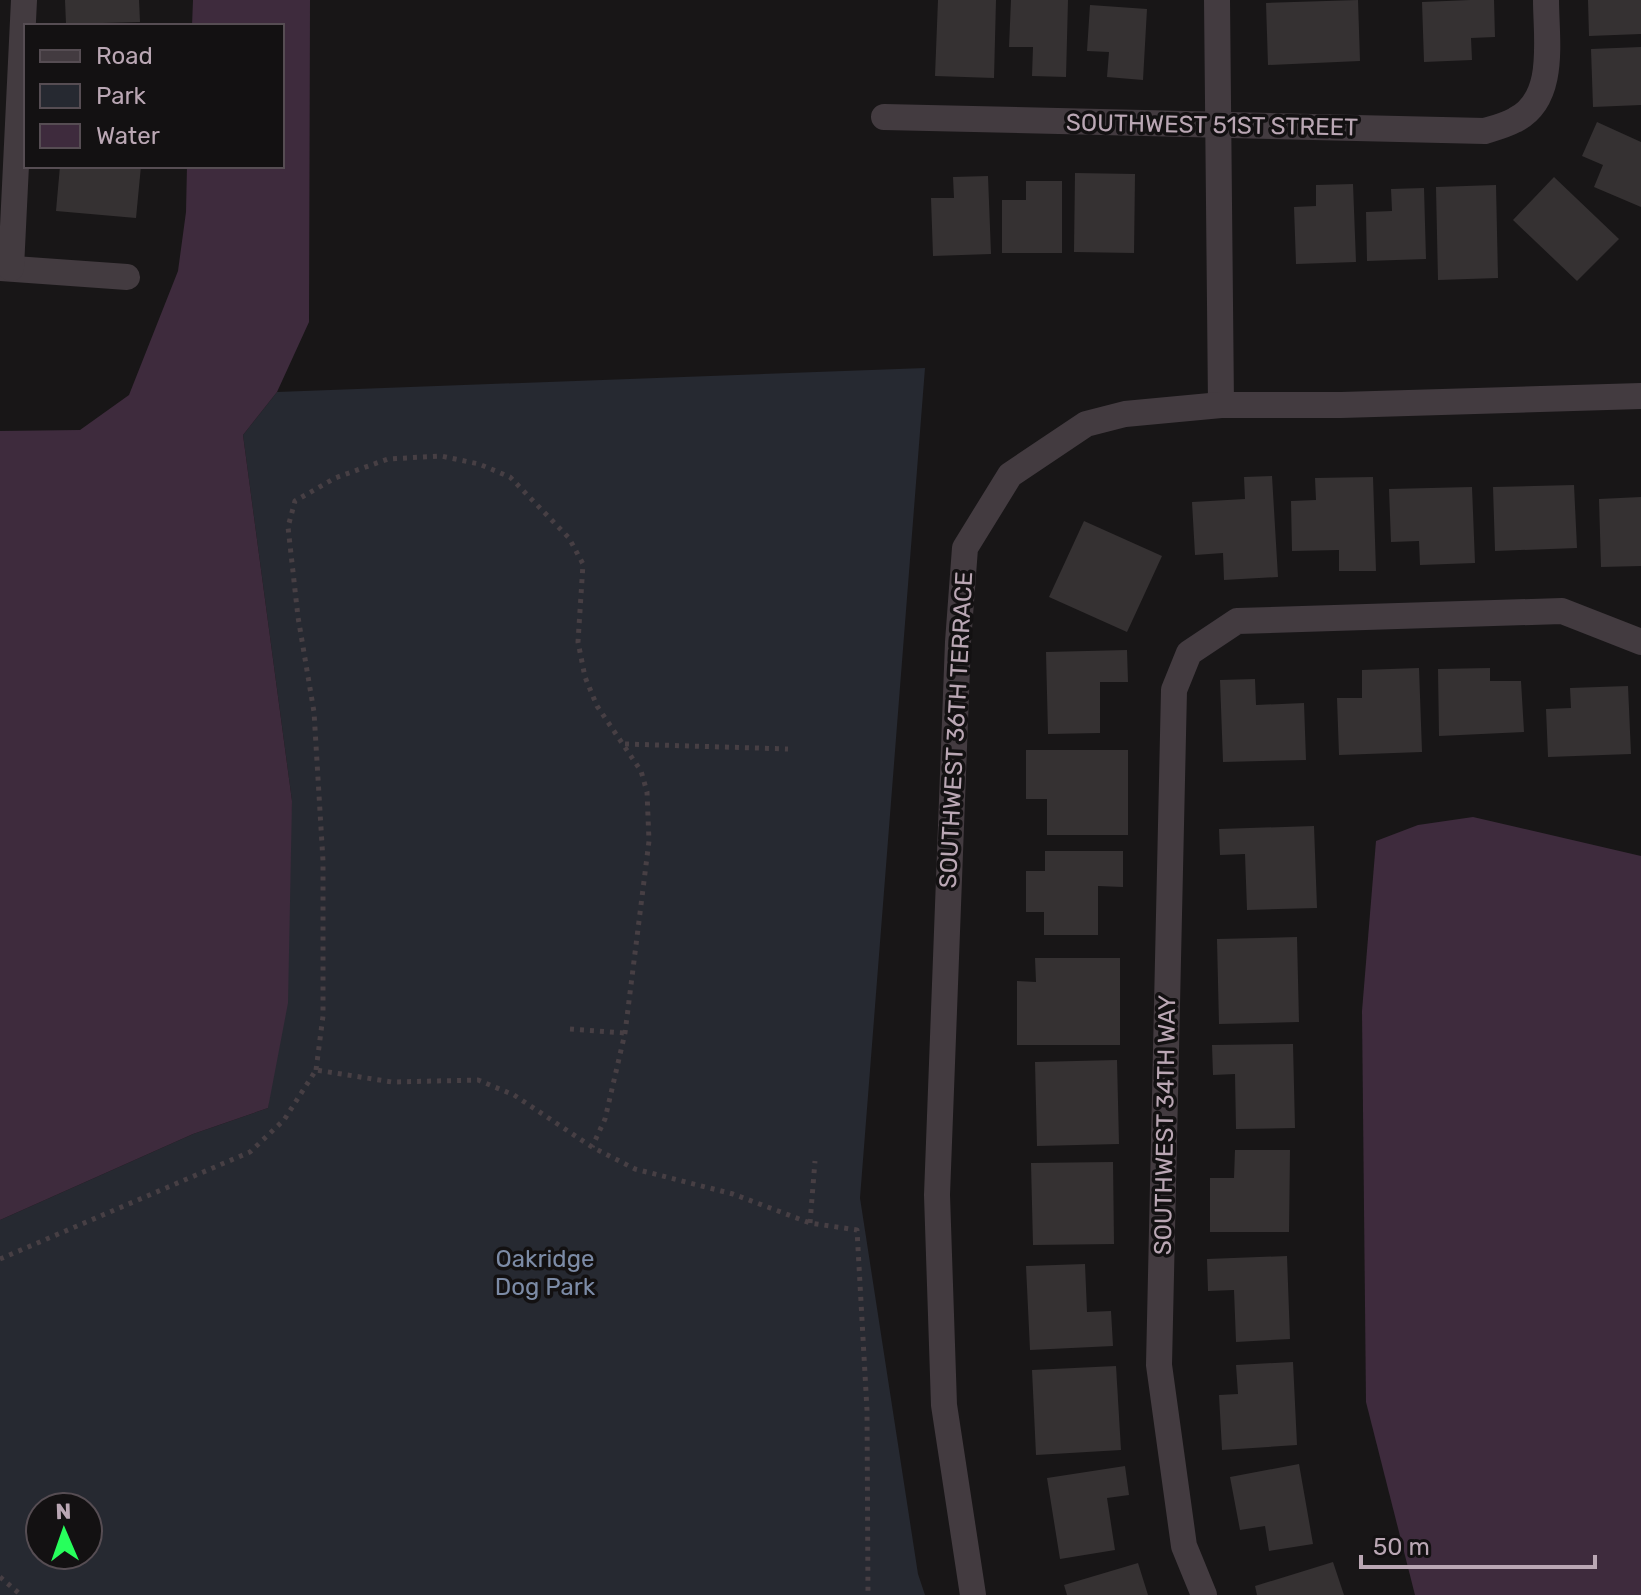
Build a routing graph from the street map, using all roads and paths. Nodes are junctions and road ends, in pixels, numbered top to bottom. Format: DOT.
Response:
graph roads {
  1 [pos="24,0"];
  2 [pos="1217,0"];
  3 [pos="1546,0"];
  4 [pos="884,117"];
  5 [pos="1219,125"];
  6 [pos="6,268"];
  7 [pos="127,277"];
  8 [pos="1641,396"];
  9 [pos="1221,405"];
  10 [pos="1641,642"];
  11 [pos="624,744"];
  12 [pos="788,749"];
  13 [pos="570,1029"];
  14 [pos="625,1033"];
  15 [pos="316,1070"];
  16 [pos="592,1147"];
  17 [pos="815,1161"];
  18 [pos="810,1223"];
  19 [pos="0,1259"];
  20 [pos="0,1577"];
  21 [pos="21,1595"];
  22 [pos="868,1595"];
  23 [pos="973,1595"];
  24 [pos="1204,1595"];
  1 -- 6 [label="street"];
  2 -- 5 [label="street"];
  3 -- 5 [label="street, SOUTHWEST 51ST STREET"];
  4 -- 5 [label="street, SOUTHWEST 51ST STREET"];
  5 -- 9 [label="street"];
  6 -- 7 [label="street"];
  8 -- 9 [label="street, SOUTHWEST 36TH TERRACE"];
  9 -- 23 [label="street, SOUTHWEST 36TH TERRACE"];
  10 -- 24 [label="street, SOUTHWEST 34TH WAY"];
  11 -- 12 [label="path"];
  11 -- 14 [label="path"];
  11 -- 15 [label="path"];
  13 -- 14 [label="path"];
  14 -- 16 [label="path"];
  15 -- 16 [label="path"];
  15 -- 19 [label="path"];
  16 -- 18 [label="path"];
  17 -- 18 [label="path"];
  18 -- 22 [label="path"];
  20 -- 21 [label="path"];
}
